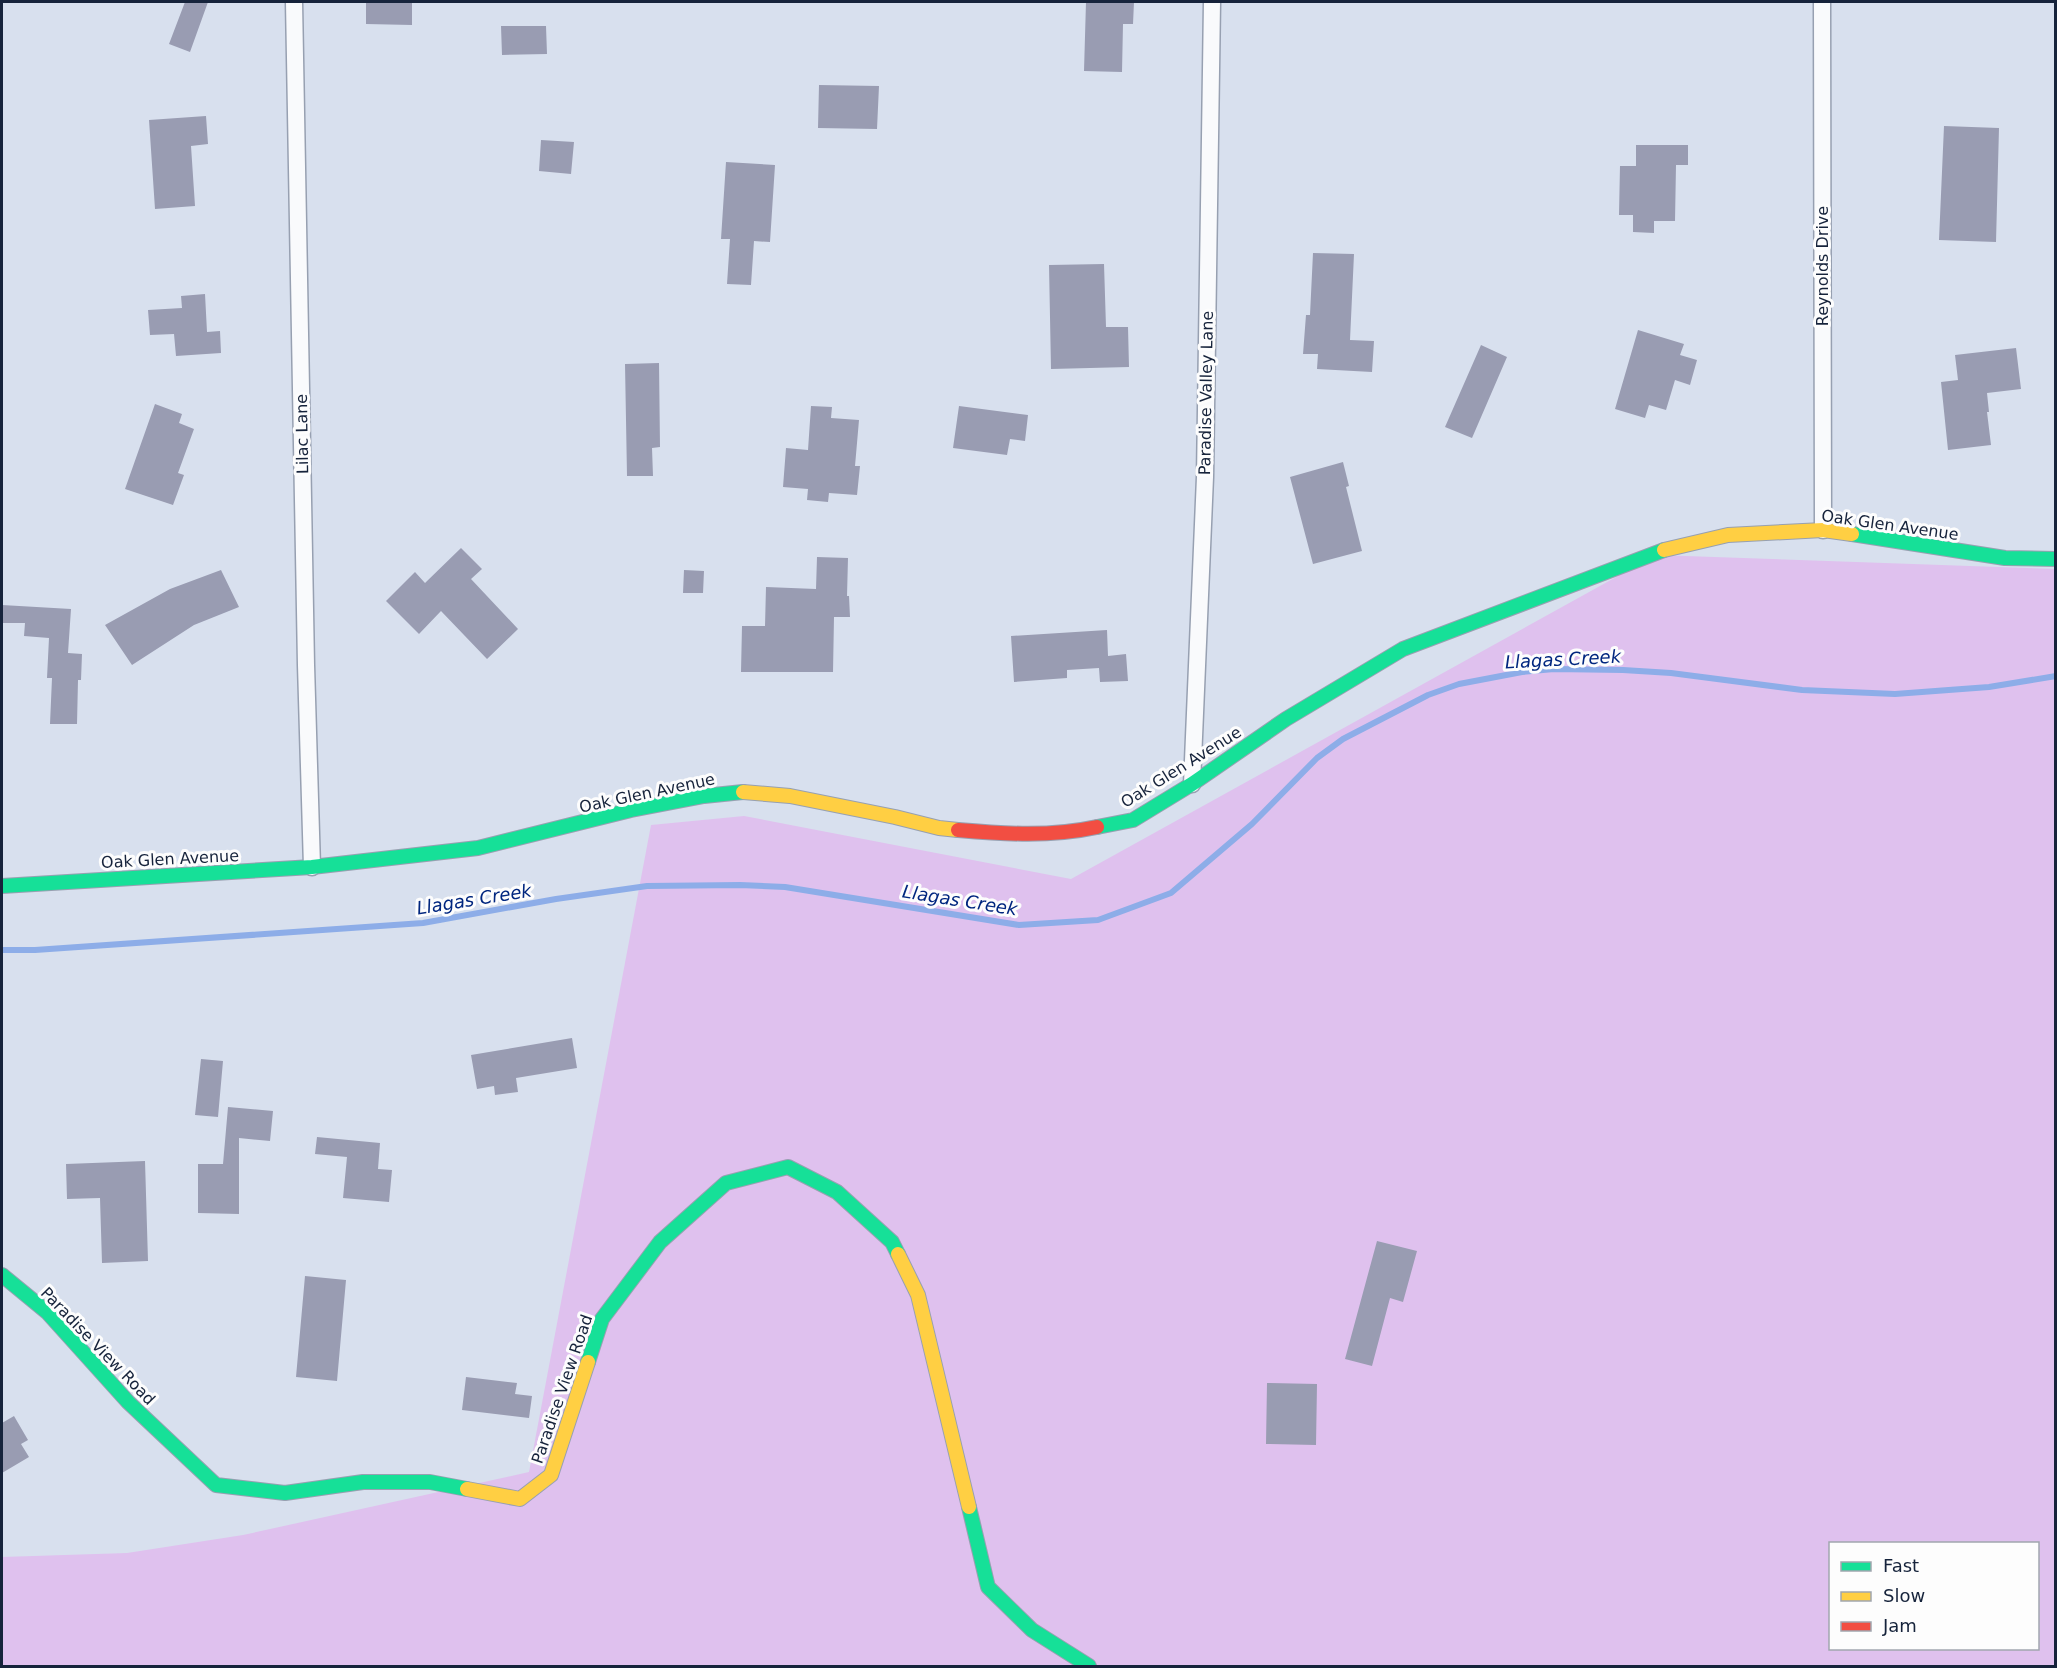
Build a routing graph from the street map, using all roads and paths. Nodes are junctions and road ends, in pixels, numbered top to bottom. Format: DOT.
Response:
graph roads {
  1 [pos="294,2"];
  2 [pos="1212,2"];
  3 [pos="1822,2"];
  4 [pos="1823,530"];
  5 [pos="2055,559"];
  6 [pos="1192,784"];
  7 [pos="312,867"];
  8 [pos="2,886"];
  9 [pos="2,1275"];
  10 [pos="1089,1666"];
  1 -- 7 [label="street, Lilac Lane"];
  2 -- 6 [label="street, Paradise Valley Lane"];
  3 -- 4 [label="street, Reynolds Drive"];
  4 -- 5 [label="street, Oak Glen Avenue"];
  4 -- 6 [label="street, Oak Glen Avenue"];
  6 -- 7 [label="street, Oak Glen Avenue"];
  7 -- 8 [label="street, Oak Glen Avenue"];
  9 -- 10 [label="street, Paradise View Road"];
}
